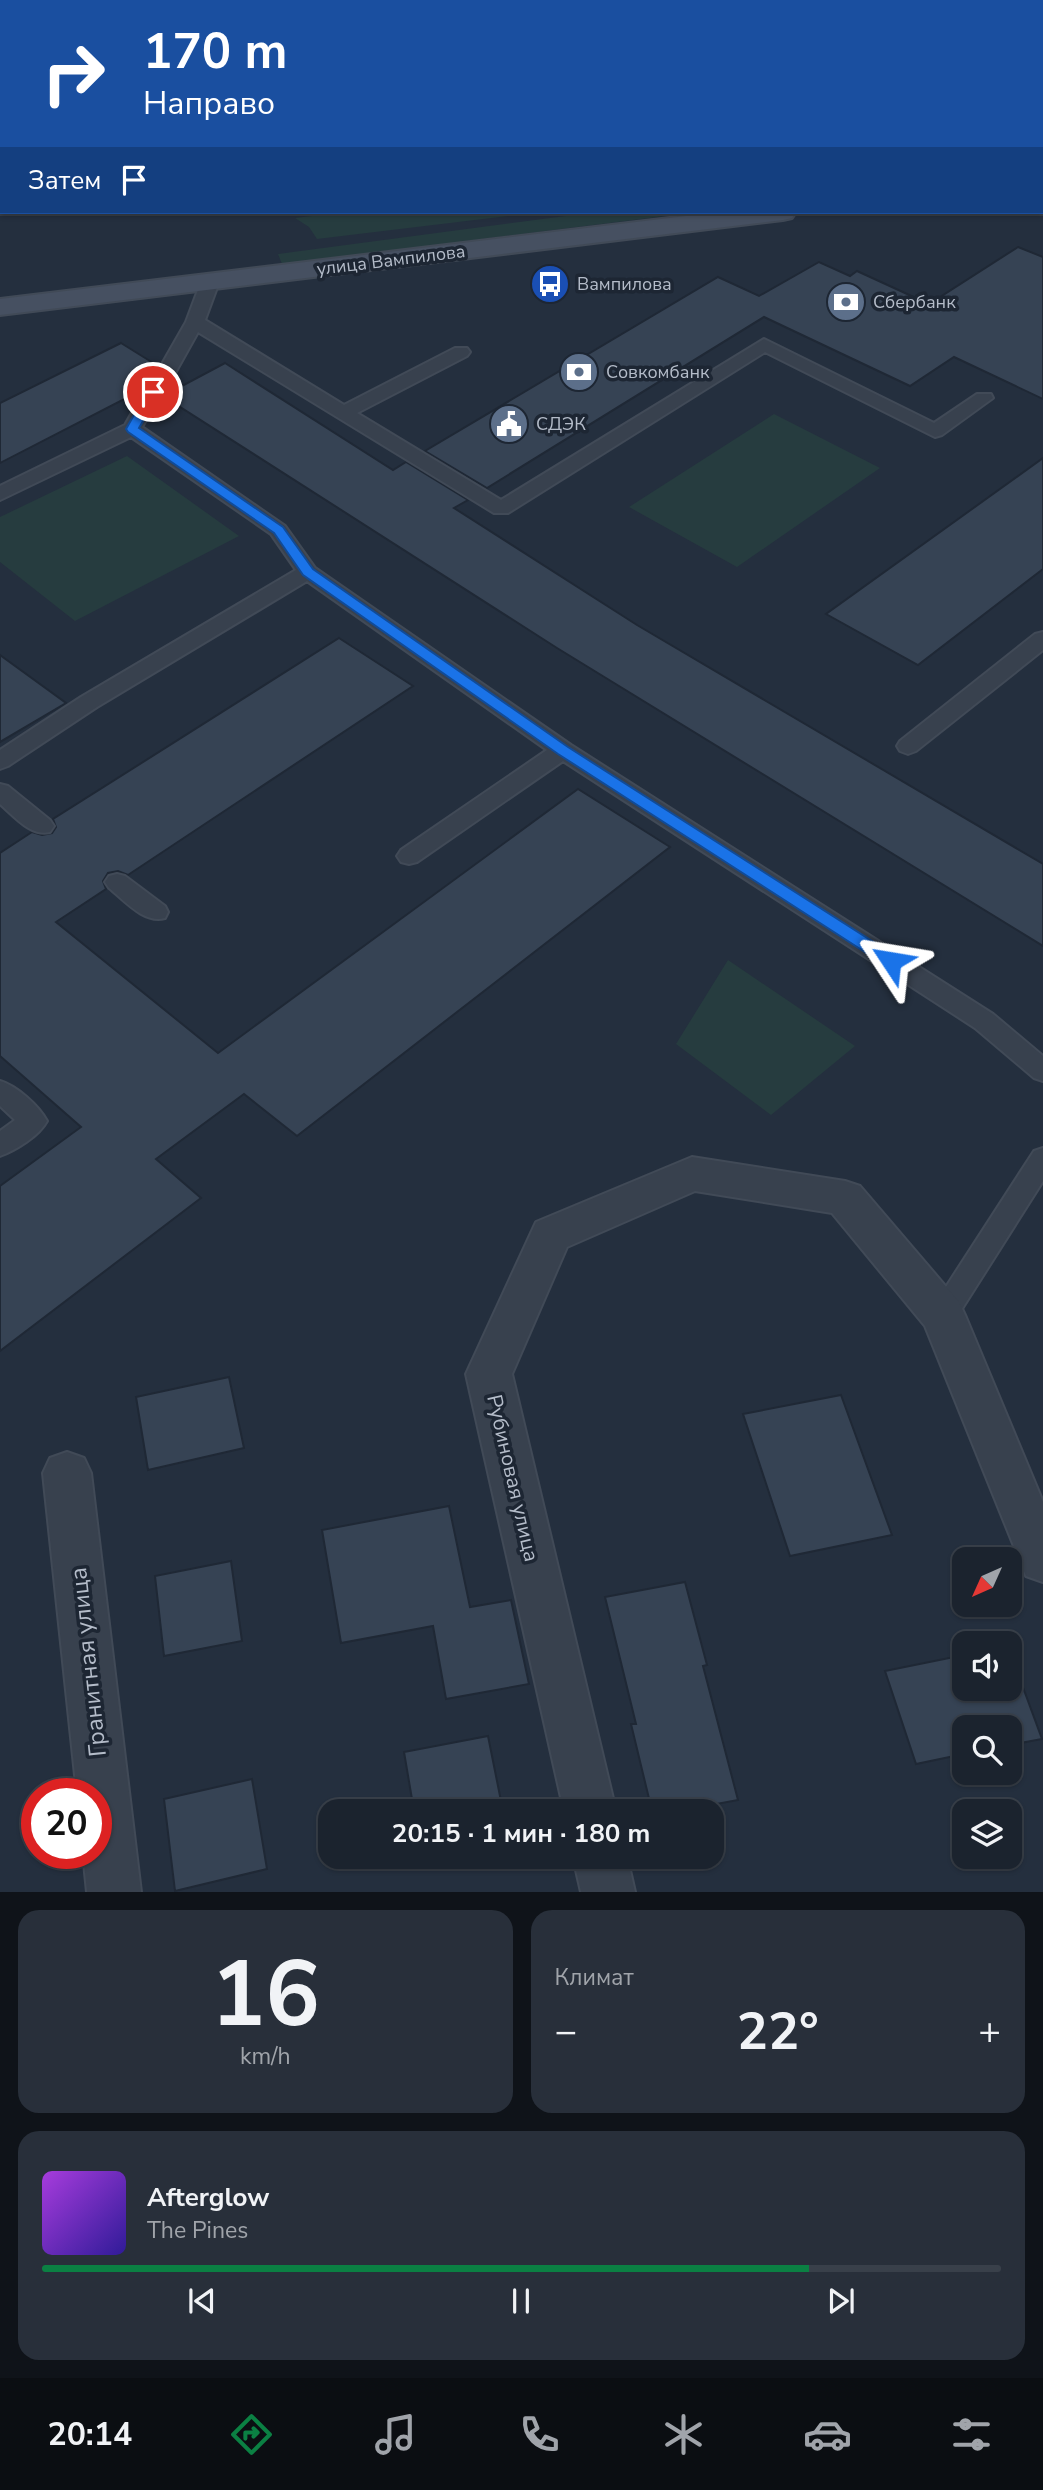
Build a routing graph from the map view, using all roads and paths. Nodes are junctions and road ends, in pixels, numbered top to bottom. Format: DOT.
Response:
graph roads {
  1 [pos="767,214"];
  2 [pos="210,282"];
  3 [pos="0,307"];
  4 [pos="195,322"];
  5 [pos="461,352"];
  6 [pos="166,371"];
  7 [pos="153,392"];
  8 [pos="984,398"];
  9 [pos="343,413"];
  10 [pos="132,429"];
  11 [pos="0,494"];
  12 [pos="308,572"];
  13 [pos="1043,639"];
  14 [pos="908,746"];
  15 [pos="563,750"];
  16 [pos="0,761"];
  17 [pos="0,792"];
  18 [pos="42,826"];
  19 [pos="409,856"];
  20 [pos="117,882"];
  21 [pos="156,912"];
  22 [pos="1043,1071"];
  23 [pos="0,1091"];
  24 [pos="0,1144"];
  25 [pos="1043,1159"];
  26 [pos="943,1315"];
  27 [pos="67,1473"];
  28 [pos="1043,1560"];
  29 [pos="587,1799"];
  30 [pos="603,1869"];
  31 [pos="114,1892"];
  32 [pos="608,1892"];
  1 -- 2 [label="street, улица Вампилова"];
  2 -- 3 [label="street, улица Вампилова"];
  2 -- 4 [label="lane"];
  4 -- 6 [label="lane"];
  4 -- 9 [label="lane"];
  5 -- 9 [label="lane"];
  7 -- 10 [label="lane"];
  8 -- 9 [label="lane"];
  10 -- 11 [label="lane"];
  10 -- 12 [label="lane"];
  12 -- 15 [label="lane"];
  12 -- 16 [label="lane"];
  13 -- 14 [label="lane"];
  15 -- 19 [label="lane"];
  15 -- 22 [label="lane"];
  17 -- 18 [label="lane"];
  20 -- 21 [label="lane"];
  23 -- 24 [label="lane"];
  25 -- 26 [label="lane"];
  26 -- 28 [label="street, Рубиновая улица"];
  26 -- 29 [label="street, Рубиновая улица"];
  27 -- 31 [label="street, Гранитная улица"];
  30 -- 32 [label="street"];
}
